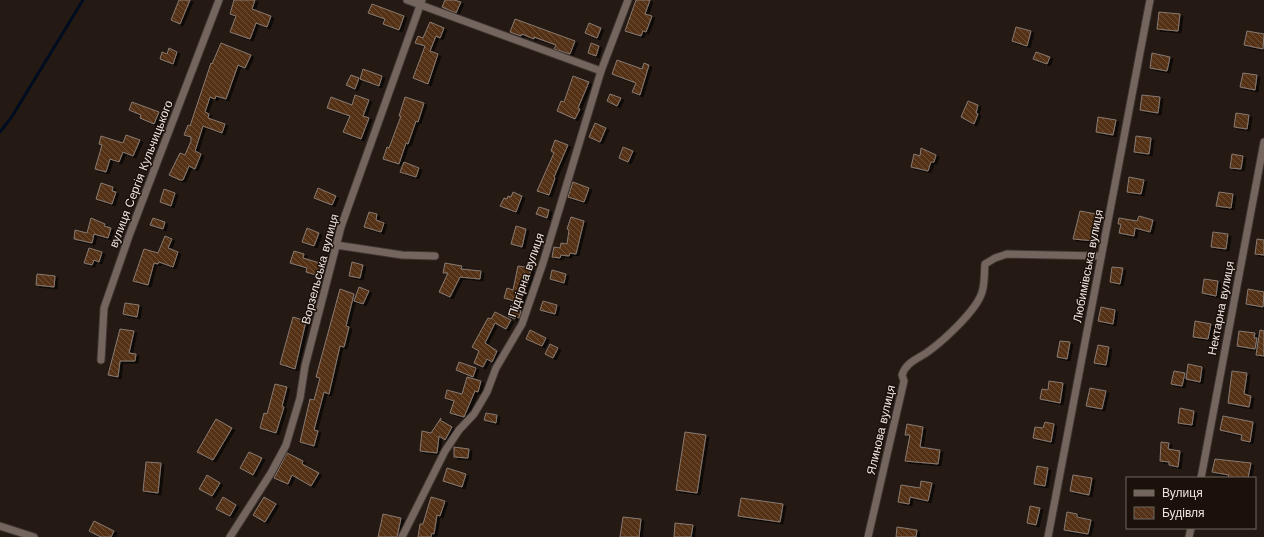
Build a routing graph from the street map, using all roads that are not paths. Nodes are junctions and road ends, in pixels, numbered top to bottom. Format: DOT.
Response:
graph roads {
  1 [pos="219,0"];
  2 [pos="407,0"];
  3 [pos="628,0"];
  4 [pos="1150,0"];
  5 [pos="421,2"];
  6 [pos="601,71"];
  7 [pos="1264,142"];
  8 [pos="336,244"];
  9 [pos="435,256"];
  10 [pos="1101,256"];
  11 [pos="101,360"];
  12 [pos="1200,477"];
  13 [pos="0,526"];
  14 [pos="34,537"];
  15 [pos="230,537"];
  16 [pos="402,537"];
  17 [pos="868,537"];
  18 [pos="1048,537"];
  1 -- 11 [label="street, вулиця Сергія Кульчицького"];
  2 -- 5 [label="street"];
  3 -- 6 [label="street, Підгірна вулиця"];
  4 -- 10 [label="street, Любимівська вулиця"];
  5 -- 6 [label="street"];
  5 -- 8 [label="street, Ворзельська вулиця"];
  6 -- 16 [label="street, Підгірна вулиця"];
  7 -- 12 [label="street, Нектарна вулиця"];
  8 -- 9 [label="street"];
  8 -- 15 [label="street, Ворзельська вулиця"];
  10 -- 17 [label="street, Ялинова вулиця"];
  10 -- 18 [label="street, Любимівська вулиця"];
  13 -- 14 [label="street"];
}
